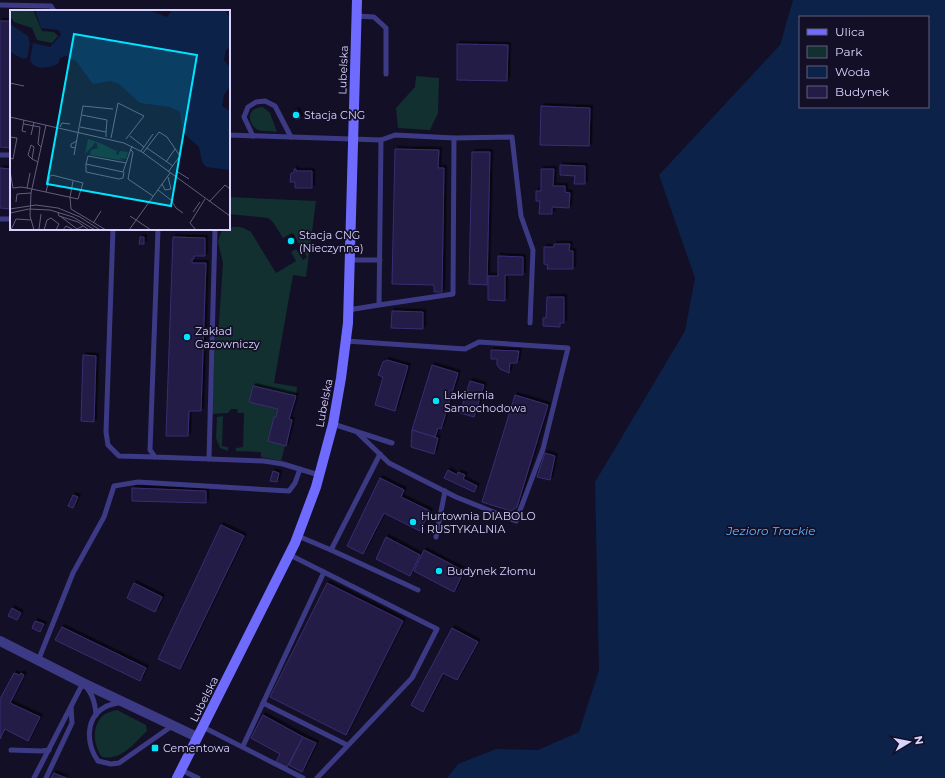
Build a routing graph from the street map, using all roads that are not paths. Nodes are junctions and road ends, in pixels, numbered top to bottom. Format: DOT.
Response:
graph roads {
  1 [pos="357,0"];
  2 [pos="0,5"];
  3 [pos="53,10"];
  4 [pos="357,16"];
  5 [pos="386,74"];
  6 [pos="230,135"];
  7 [pos="253,136"];
  8 [pos="291,137"];
  9 [pos="454,138"];
  10 [pos="352,139"];
  11 [pos="380,140"];
  12 [pos="113,230"];
  13 [pos="158,230"];
  14 [pos="215,230"];
  15 [pos="350,260"];
  16 [pos="380,260"];
  17 [pos="379,305"];
  18 [pos="348,310"];
  19 [pos="530,323"];
  20 [pos="346,341"];
  21 [pos="333,424"];
  22 [pos="358,433"];
  23 [pos="392,442"];
  24 [pos="380,454"];
  25 [pos="155,457"];
  26 [pos="209,459"];
  27 [pos="300,469"];
  28 [pos="319,475"];
  29 [pos="445,492"];
  30 [pos="298,536"];
  31 [pos="436,537"];
  32 [pos="331,550"];
  33 [pos="290,555"];
  34 [pos="324,572"];
  35 [pos="418,590"];
  36 [pos="0,641"];
  37 [pos="38,661"];
  38 [pos="83,683"];
  39 [pos="123,702"];
  40 [pos="263,703"];
  41 [pos="70,706"];
  42 [pos="96,714"];
  43 [pos="173,725"];
  44 [pos="203,727"];
  45 [pos="198,737"];
  46 [pos="243,746"];
  47 [pos="347,746"];
  48 [pos="11,750"];
  49 [pos="49,750"];
  50 [pos="179,774"];
  51 [pos="34,778"];
  52 [pos="46,778"];
  53 [pos="198,778"];
  54 [pos="303,778"];
  55 [pos="317,778"];
  1 -- 4 [label="street, Lubelska"];
  2 -- 3 [label="lane"];
  4 -- 5 [label="lane"];
  4 -- 10 [label="street, Lubelska"];
  6 -- 7 [label="lane"];
  7 -- 8 [label="lane"];
  7 -- 8 [label="lane"];
  8 -- 10 [label="lane"];
  9 -- 11 [label="lane"];
  9 -- 17 [label="lane"];
  9 -- 19 [label="lane"];
  10 -- 11 [label="lane"];
  10 -- 15 [label="street, Lubelska"];
  11 -- 16 [label="lane"];
  12 -- 25 [label="lane"];
  13 -- 25 [label="lane"];
  14 -- 26 [label="lane"];
  15 -- 16 [label="lane"];
  15 -- 18 [label="street, Lubelska"];
  16 -- 17 [label="lane"];
  17 -- 18 [label="lane"];
  18 -- 20 [label="street, Lubelska"];
  20 -- 21 [label="street, Lubelska"];
  20 -- 29 [label="lane"];
  21 -- 22 [label="lane"];
  21 -- 28 [label="street, Lubelska"];
  22 -- 23 [label="lane"];
  22 -- 24 [label="lane"];
  24 -- 29 [label="lane"];
  24 -- 32 [label="lane"];
  25 -- 26 [label="lane"];
  26 -- 27 [label="lane"];
  27 -- 28 [label="lane"];
  27 -- 37 [label="lane"];
  28 -- 30 [label="street, Lubelska"];
  29 -- 31 [label="lane"];
  30 -- 32 [label="lane"];
  30 -- 33 [label="street, Lubelska"];
  32 -- 35 [label="lane"];
  33 -- 34 [label="lane"];
  33 -- 44 [label="street, Lubelska"];
  34 -- 40 [label="lane"];
  34 -- 47 [label="lane"];
  36 -- 37 [label="street"];
  37 -- 38 [label="street"];
  38 -- 39 [label="street"];
  38 -- 41 [label="lane"];
  38 -- 42 [label="lane"];
  39 -- 42 [label="lane"];
  39 -- 43 [label="street"];
  40 -- 46 [label="lane"];
  40 -- 47 [label="lane"];
  41 -- 49 [label="lane"];
  41 -- 52 [label="lane"];
  42 -- 43 [label="lane"];
  43 -- 45 [label="street"];
  44 -- 45 [label="street, Lubelska"];
  44 -- 46 [label="lane"];
  45 -- 50 [label="street, Lubelska"];
  46 -- 54 [label="lane"];
  47 -- 55 [label="lane"];
  48 -- 49 [label="lane"];
  49 -- 51 [label="lane"];
  50 -- 53 [label="lane"];
}
